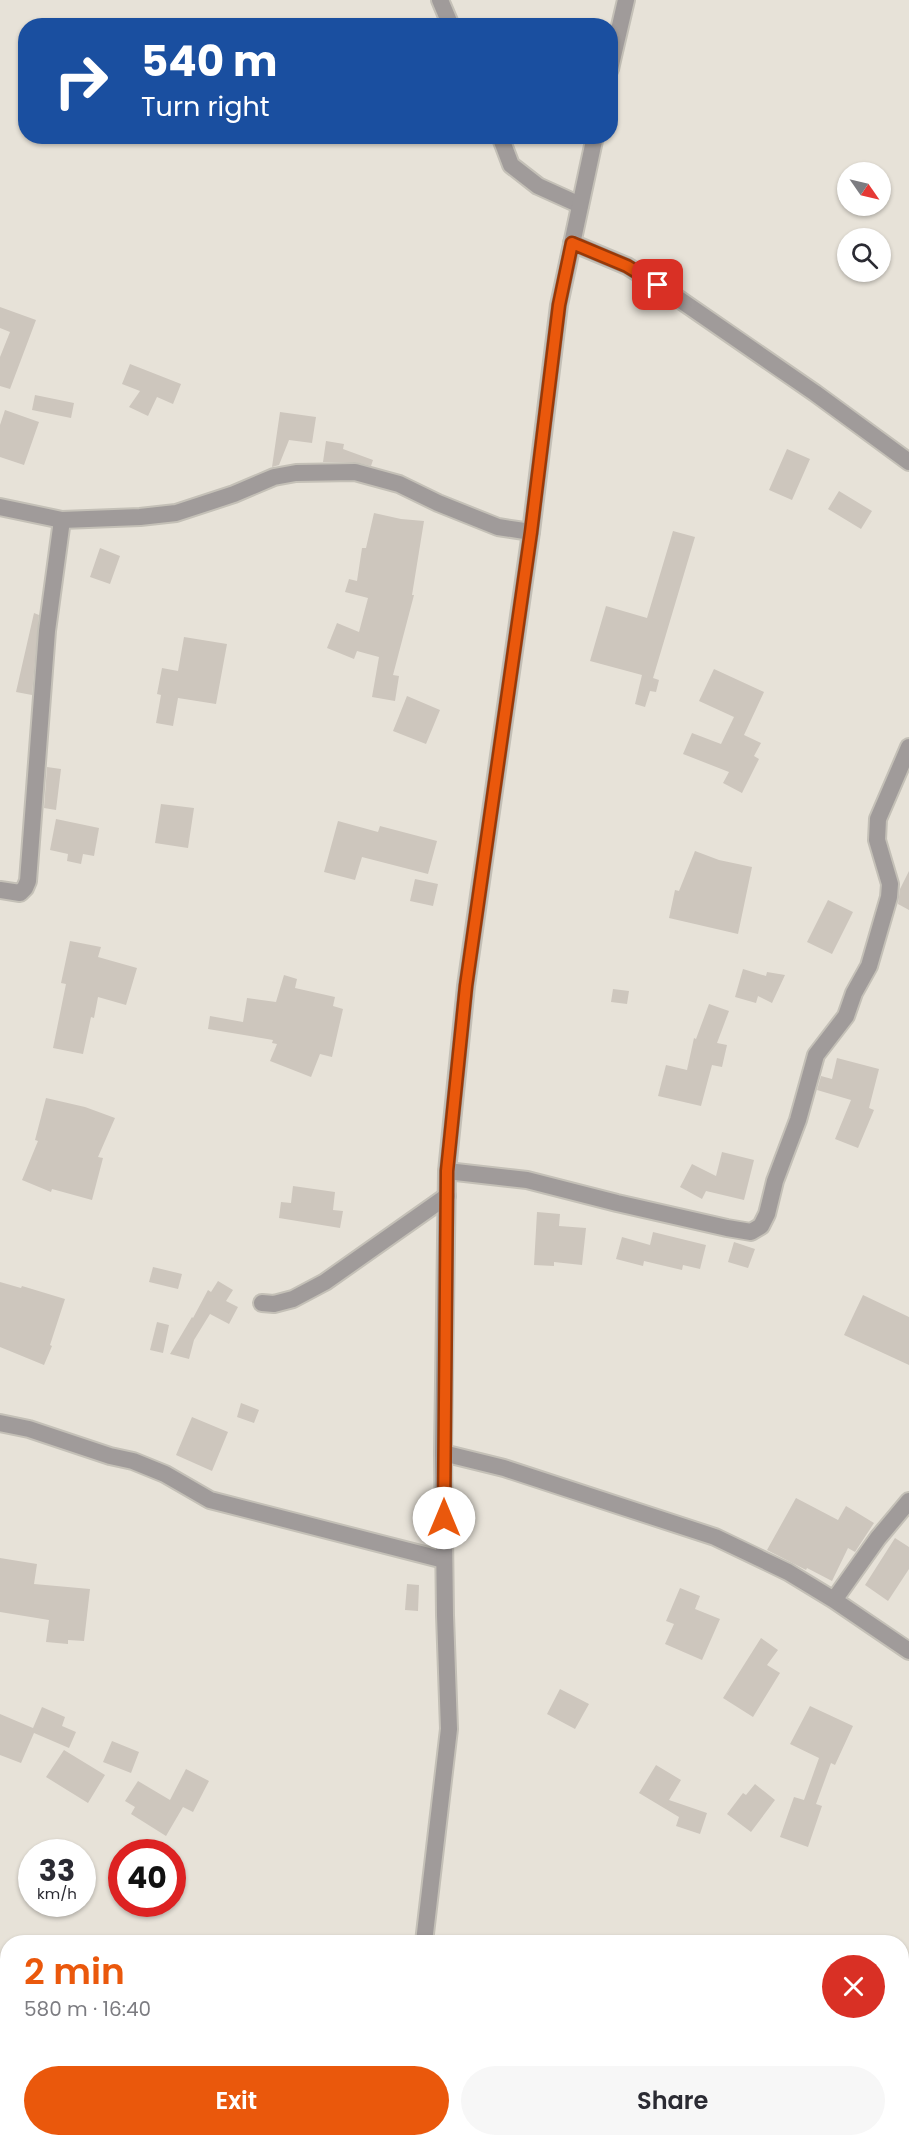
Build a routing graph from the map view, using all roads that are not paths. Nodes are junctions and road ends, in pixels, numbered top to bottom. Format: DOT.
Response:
graph roads {
  1 [pos="440,0"];
  2 [pos="626,0"];
  3 [pos="448,18"];
  4 [pos="618,34"];
  5 [pos="503,144"];
  6 [pos="593,144"];
  7 [pos="580,205"];
  8 [pos="572,243"];
  9 [pos="909,462"];
  10 [pos="0,507"];
  11 [pos="62,520"];
  12 [pos="531,532"];
  13 [pos="909,747"];
  14 [pos="0,890"];
  15 [pos="447,1171"];
  16 [pos="447,1196"];
  17 [pos="262,1303"];
  18 [pos="0,1423"];
  19 [pos="443,1453"];
  20 [pos="909,1501"];
  21 [pos="444,1560"];
  22 [pos="834,1600"];
  23 [pos="909,1651"];
  24 [pos="425,1935"];
  1 -- 3 [label="street"];
  2 -- 4 [label="street"];
  5 -- 7 [label="street"];
  6 -- 7 [label="street"];
  7 -- 8 [label="street"];
  8 -- 9 [label="street"];
  8 -- 12 [label="street"];
  10 -- 11 [label="street"];
  11 -- 12 [label="street"];
  11 -- 14 [label="street"];
  12 -- 15 [label="street"];
  13 -- 15 [label="street"];
  15 -- 16 [label="street"];
  16 -- 17 [label="street"];
  16 -- 19 [label="street"];
  18 -- 21 [label="street"];
  19 -- 21 [label="street"];
  19 -- 22 [label="street"];
  20 -- 22 [label="street"];
  21 -- 24 [label="street"];
  22 -- 23 [label="street"];
}
